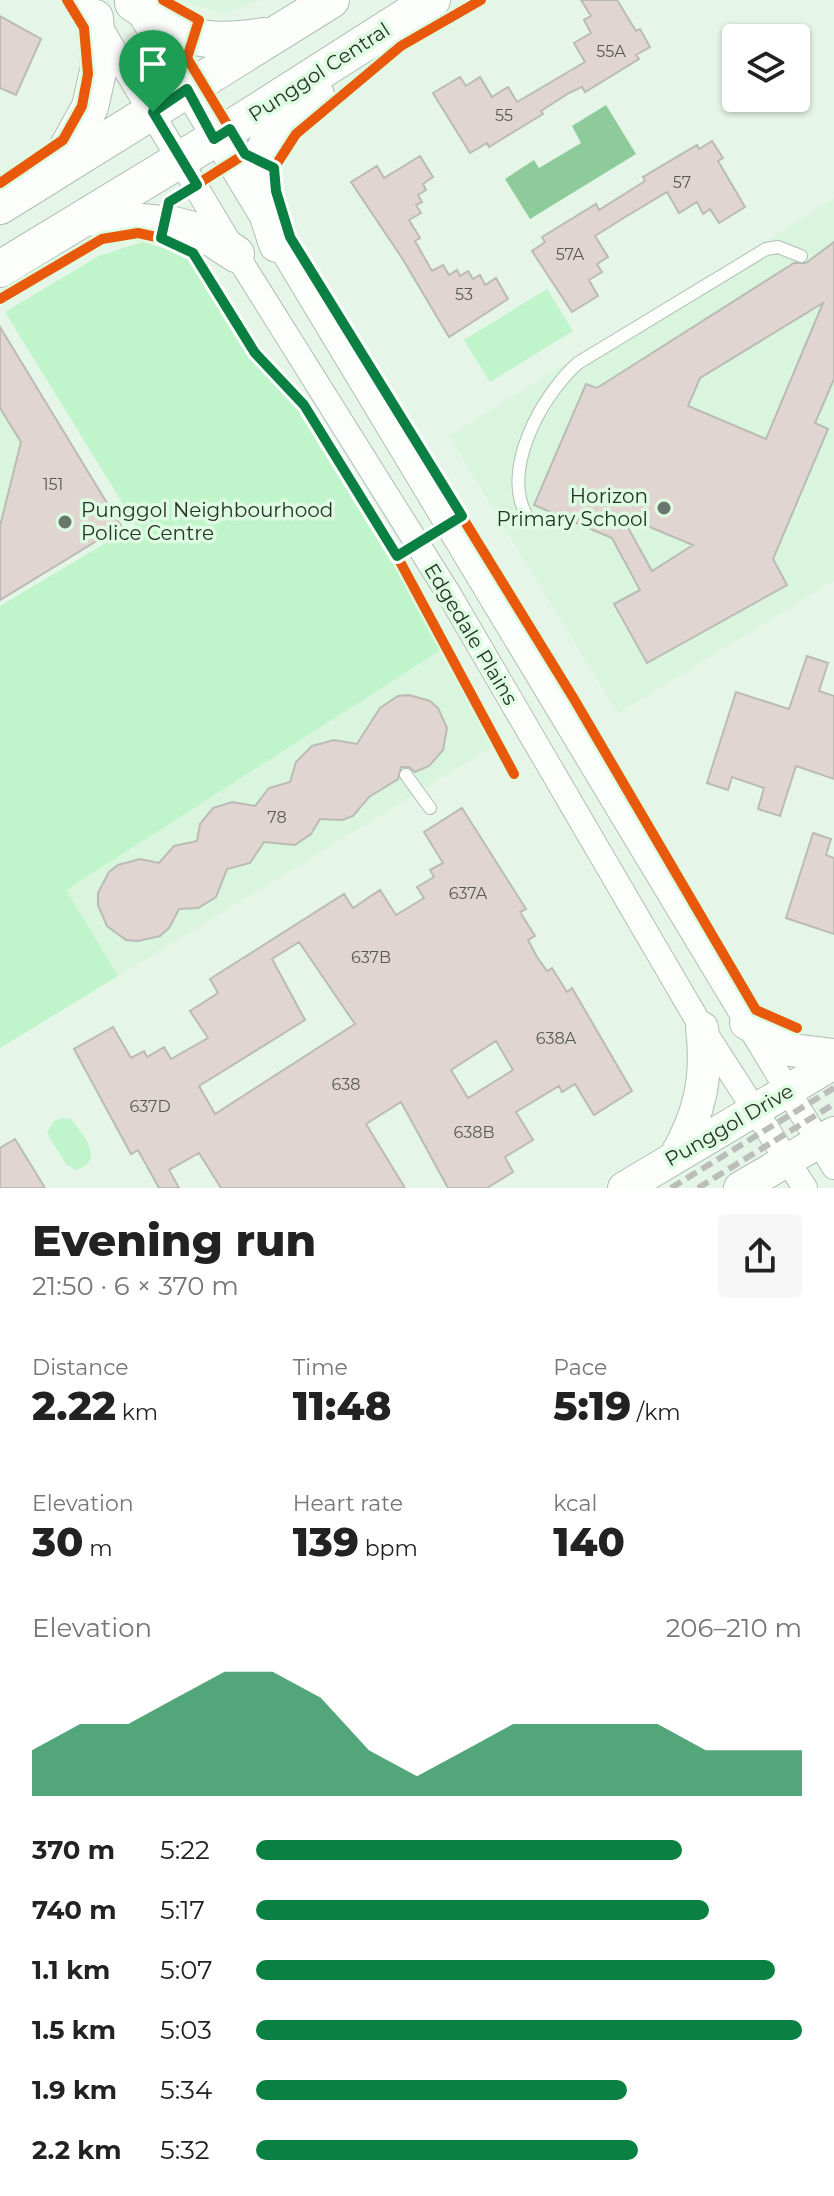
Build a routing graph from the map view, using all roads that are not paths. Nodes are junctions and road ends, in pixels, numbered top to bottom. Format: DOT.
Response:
graph roads {
  1 [pos="331,0"];
  2 [pos="132,1"];
  3 [pos="422,7"];
  4 [pos="89,9"];
  5 [pos="273,35"];
  6 [pos="187,89"];
  7 [pos="153,112"];
  8 [pos="214,139"];
  9 [pos="181,158"];
  10 [pos="55,171"];
  11 [pos="0,206"];
  12 [pos="86,217"];
  13 [pos="277,244"];
  14 [pos="236,254"];
  15 [pos="801,256"];
  16 [pos="0,269"];
  17 [pos="528,518"];
  18 [pos="406,775"];
  19 [pos="430,808"];
  20 [pos="746,1023"];
  21 [pos="702,1028"];
  22 [pos="834,1055"];
  23 [pos="834,1063"];
  24 [pos="788,1090"];
  25 [pos="756,1110"];
  26 [pos="829,1148"];
  27 [pos="675,1157"];
  28 [pos="787,1162"];
  29 [pos="624,1188"];
  30 [pos="740,1188"];
  31 [pos="805,1188"];
  1 -- 5 [label="main road"];
  2 -- 5 [label="main road"];
  2 -- 6 [label="street, Edgedale Plains"];
  3 -- 8 [label="main road, Punggol Central"];
  3 -- 13 [label="main road"];
  4 -- 7 [label="street, Edgedale Plains"];
  4 -- 10 [label="main road"];
  5 -- 6 [label="main road"];
  6 -- 7 [label="main road"];
  6 -- 8 [label="street, Edgedale Plains"];
  7 -- 9 [label="street, Edgedale Plains"];
  7 -- 10 [label="main road"];
  8 -- 9 [label="main road, Punggol Central"];
  8 -- 13 [label="street, Edgedale Plains"];
  9 -- 12 [label="main road, Punggol Central"];
  9 -- 14 [label="street, Edgedale Plains"];
  10 -- 11 [label="main road"];
  12 -- 14 [label="main road"];
  12 -- 16 [label="main road, Punggol Central"];
  13 -- 20 [label="street, Edgedale Plains"];
  14 -- 21 [label="street, Edgedale Plains"];
  15 -- 17 [label="lane"];
  18 -- 19 [label="lane"];
  20 -- 22 [label="street"];
  20 -- 24 [label="street, Edgedale Plains"];
  21 -- 25 [label="street, Edgedale Plains"];
  21 -- 27 [label="street"];
  23 -- 24 [label="street, Punggol Drive"];
  24 -- 25 [label="street, Punggol Drive"];
  24 -- 26 [label="street, Edgedale Plains"];
  25 -- 27 [label="street, Punggol Drive"];
  25 -- 28 [label="street, Edgedale Plains"];
  26 -- 28 [label="street"];
  27 -- 29 [label="street, Punggol Drive"];
  28 -- 30 [label="street"];
  28 -- 31 [label="street, Edgedale Plains"];
}
